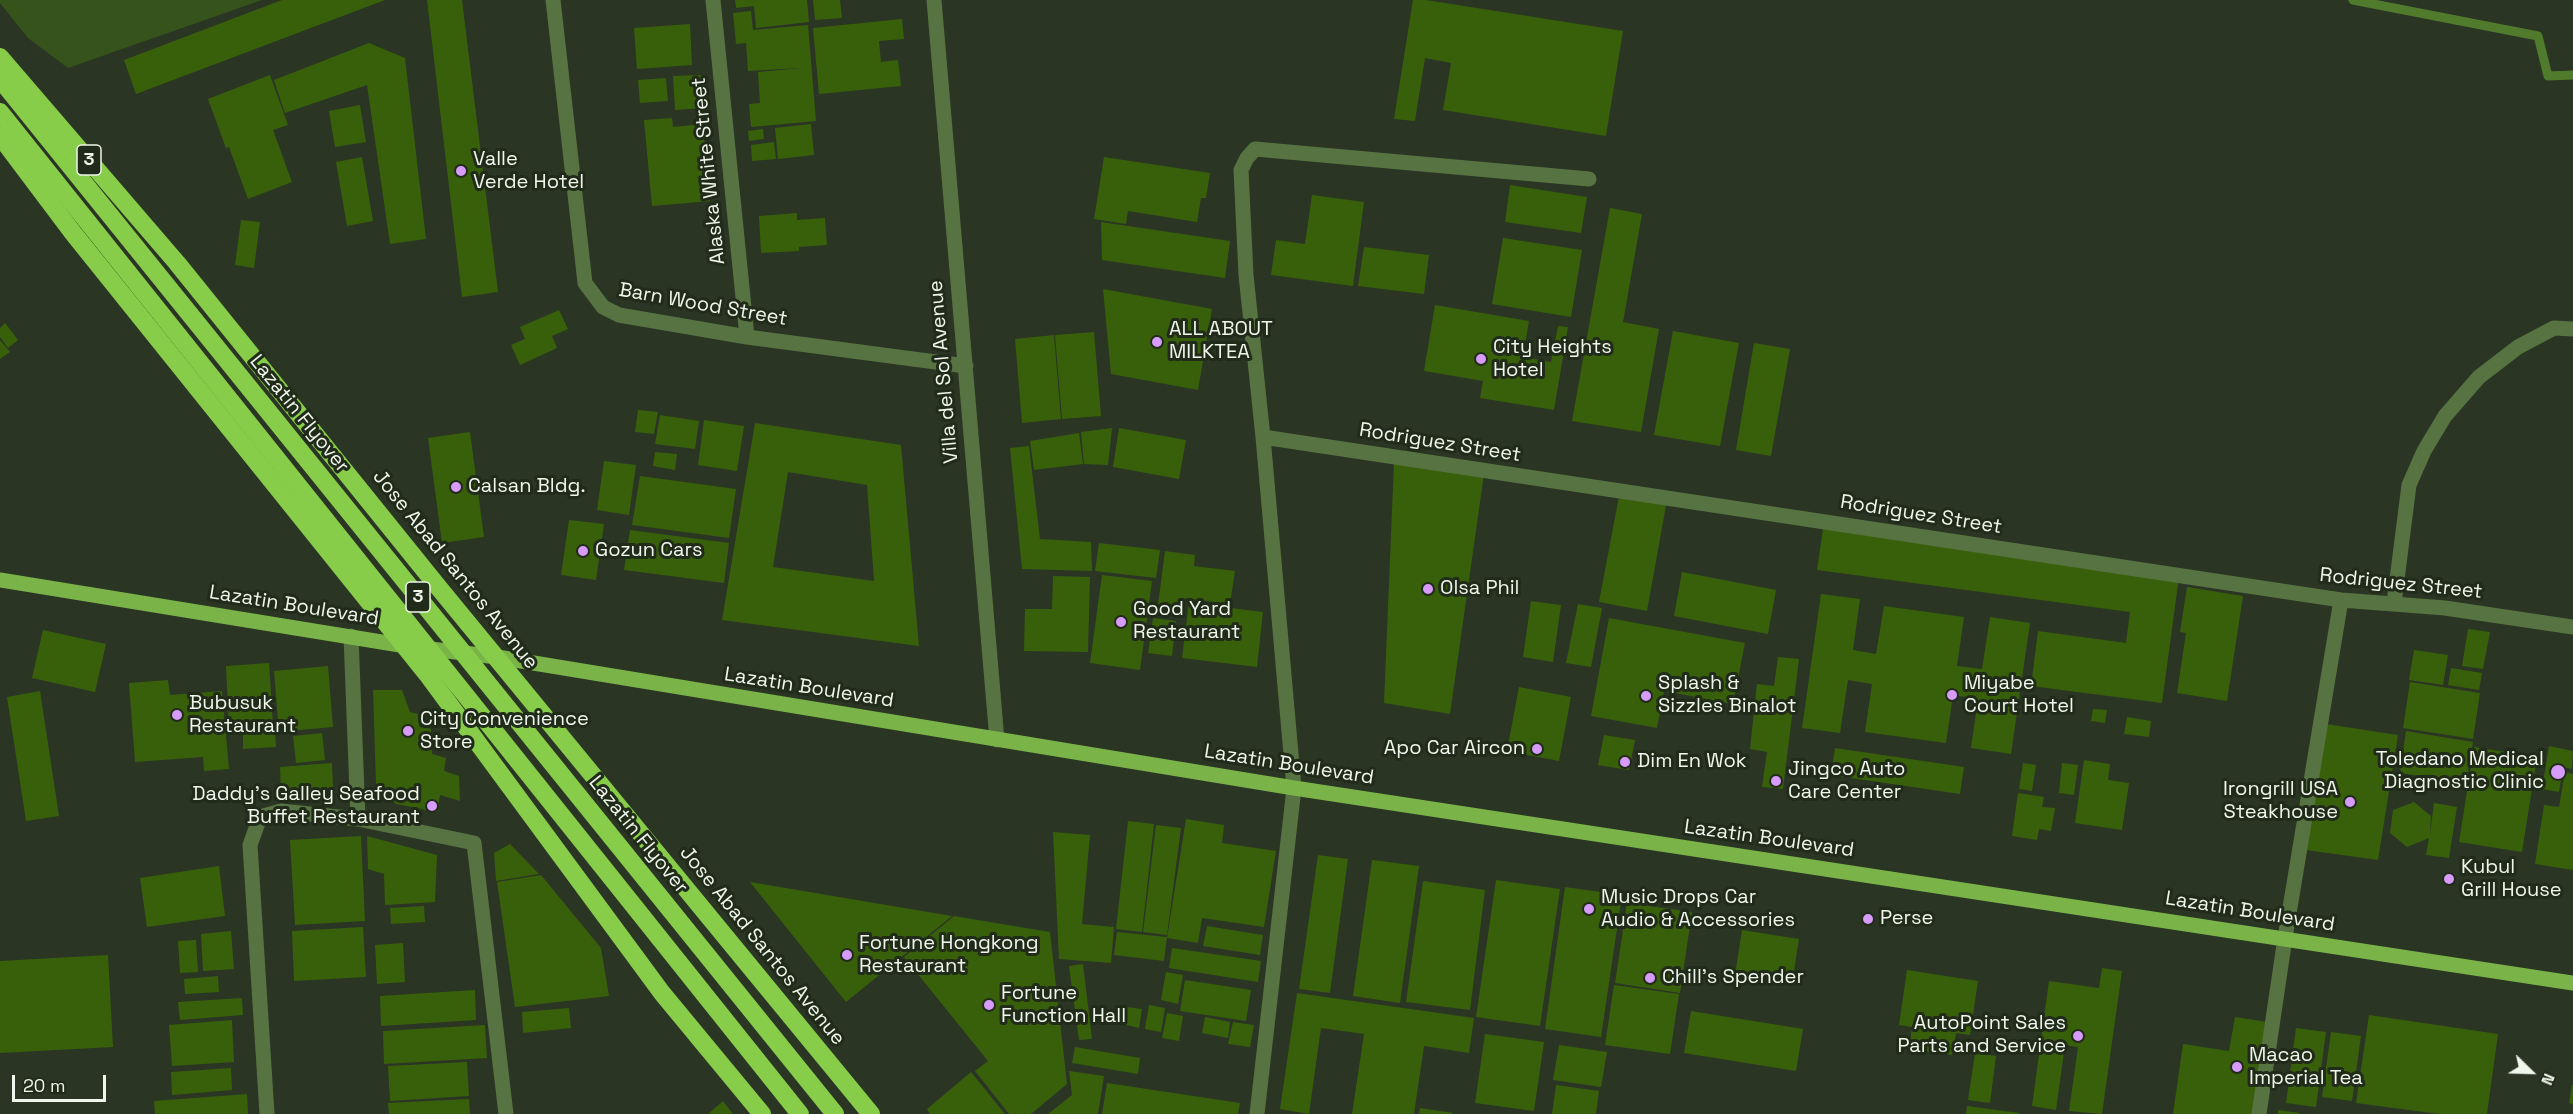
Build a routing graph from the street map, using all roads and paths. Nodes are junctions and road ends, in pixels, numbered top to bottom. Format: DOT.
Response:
graph roads {
  1 [pos="553,0"];
  2 [pos="713,0"];
  3 [pos="934,0"];
  4 [pos="0,57"];
  5 [pos="0,79"];
  6 [pos="0,112"];
  7 [pos="0,136"];
  8 [pos="1589,179"];
  9 [pos="2573,329"];
  10 [pos="747,337"];
  11 [pos="966,366"];
  12 [pos="1263,437"];
  13 [pos="0,580"];
  14 [pos="440,588"];
  15 [pos="2341,600"];
  16 [pos="2394,603"];
  17 [pos="2573,627"];
  18 [pos="351,636"];
  19 [pos="406,646"];
  20 [pos="429,649"];
  21 [pos="497,657"];
  22 [pos="427,674"];
  23 [pos="997,740"];
  24 [pos="1294,788"];
  25 [pos="357,819"];
  26 [pos="2284,938"];
  27 [pos="2573,983"];
  28 [pos="267,1114"];
  29 [pos="506,1114"];
  30 [pos="762,1114"];
  31 [pos="800,1114"];
  32 [pos="835,1114"];
  33 [pos="871,1114"];
  34 [pos="1257,1114"];
  35 [pos="2259,1114"];
  1 -- 10 [label="street, Barn Wood Street"];
  2 -- 10 [label="street, Alaska White Street"];
  3 -- 11 [label="street, Villa del Sol Avenue"];
  4 -- 14 [label="highway, Jose Abad Santos Avenue / 3"];
  5 -- 32 [label="highway, Lazatin Flyover / 3, bridge"];
  6 -- 31 [label="highway, 3, bridge"];
  7 -- 19 [label="highway, 3"];
  8 -- 12 [label="street"];
  9 -- 16 [label="street"];
  10 -- 11 [label="street, Barn Wood Street"];
  11 -- 23 [label="street, Villa del Sol Avenue"];
  12 -- 15 [label="street, Rodriguez Street"];
  12 -- 24 [label="street"];
  13 -- 18 [label="main road, Lazatin Boulevard"];
  14 -- 20 [label="highway"];
  14 -- 21 [label="highway, Jose Abad Santos Avenue / 3"];
  15 -- 16 [label="street, Rodriguez Street"];
  15 -- 26 [label="street"];
  16 -- 17 [label="street, Rodriguez Street"];
  18 -- 19 [label="main road, Lazatin Boulevard"];
  18 -- 25 [label="street"];
  19 -- 20 [label="main road, Lazatin Boulevard"];
  19 -- 22 [label="highway, 3"];
  20 -- 21 [label="main road, Lazatin Boulevard"];
  20 -- 22 [label="highway"];
  21 -- 23 [label="main road, Lazatin Boulevard"];
  21 -- 33 [label="highway, Jose Abad Santos Avenue / 3"];
  22 -- 30 [label="highway, 3"];
  23 -- 24 [label="main road, Lazatin Boulevard"];
  24 -- 26 [label="main road, Lazatin Boulevard"];
  24 -- 34 [label="street"];
  25 -- 28 [label="street"];
  25 -- 29 [label="street"];
  26 -- 27 [label="main road, Lazatin Boulevard"];
  26 -- 35 [label="street"];
}
